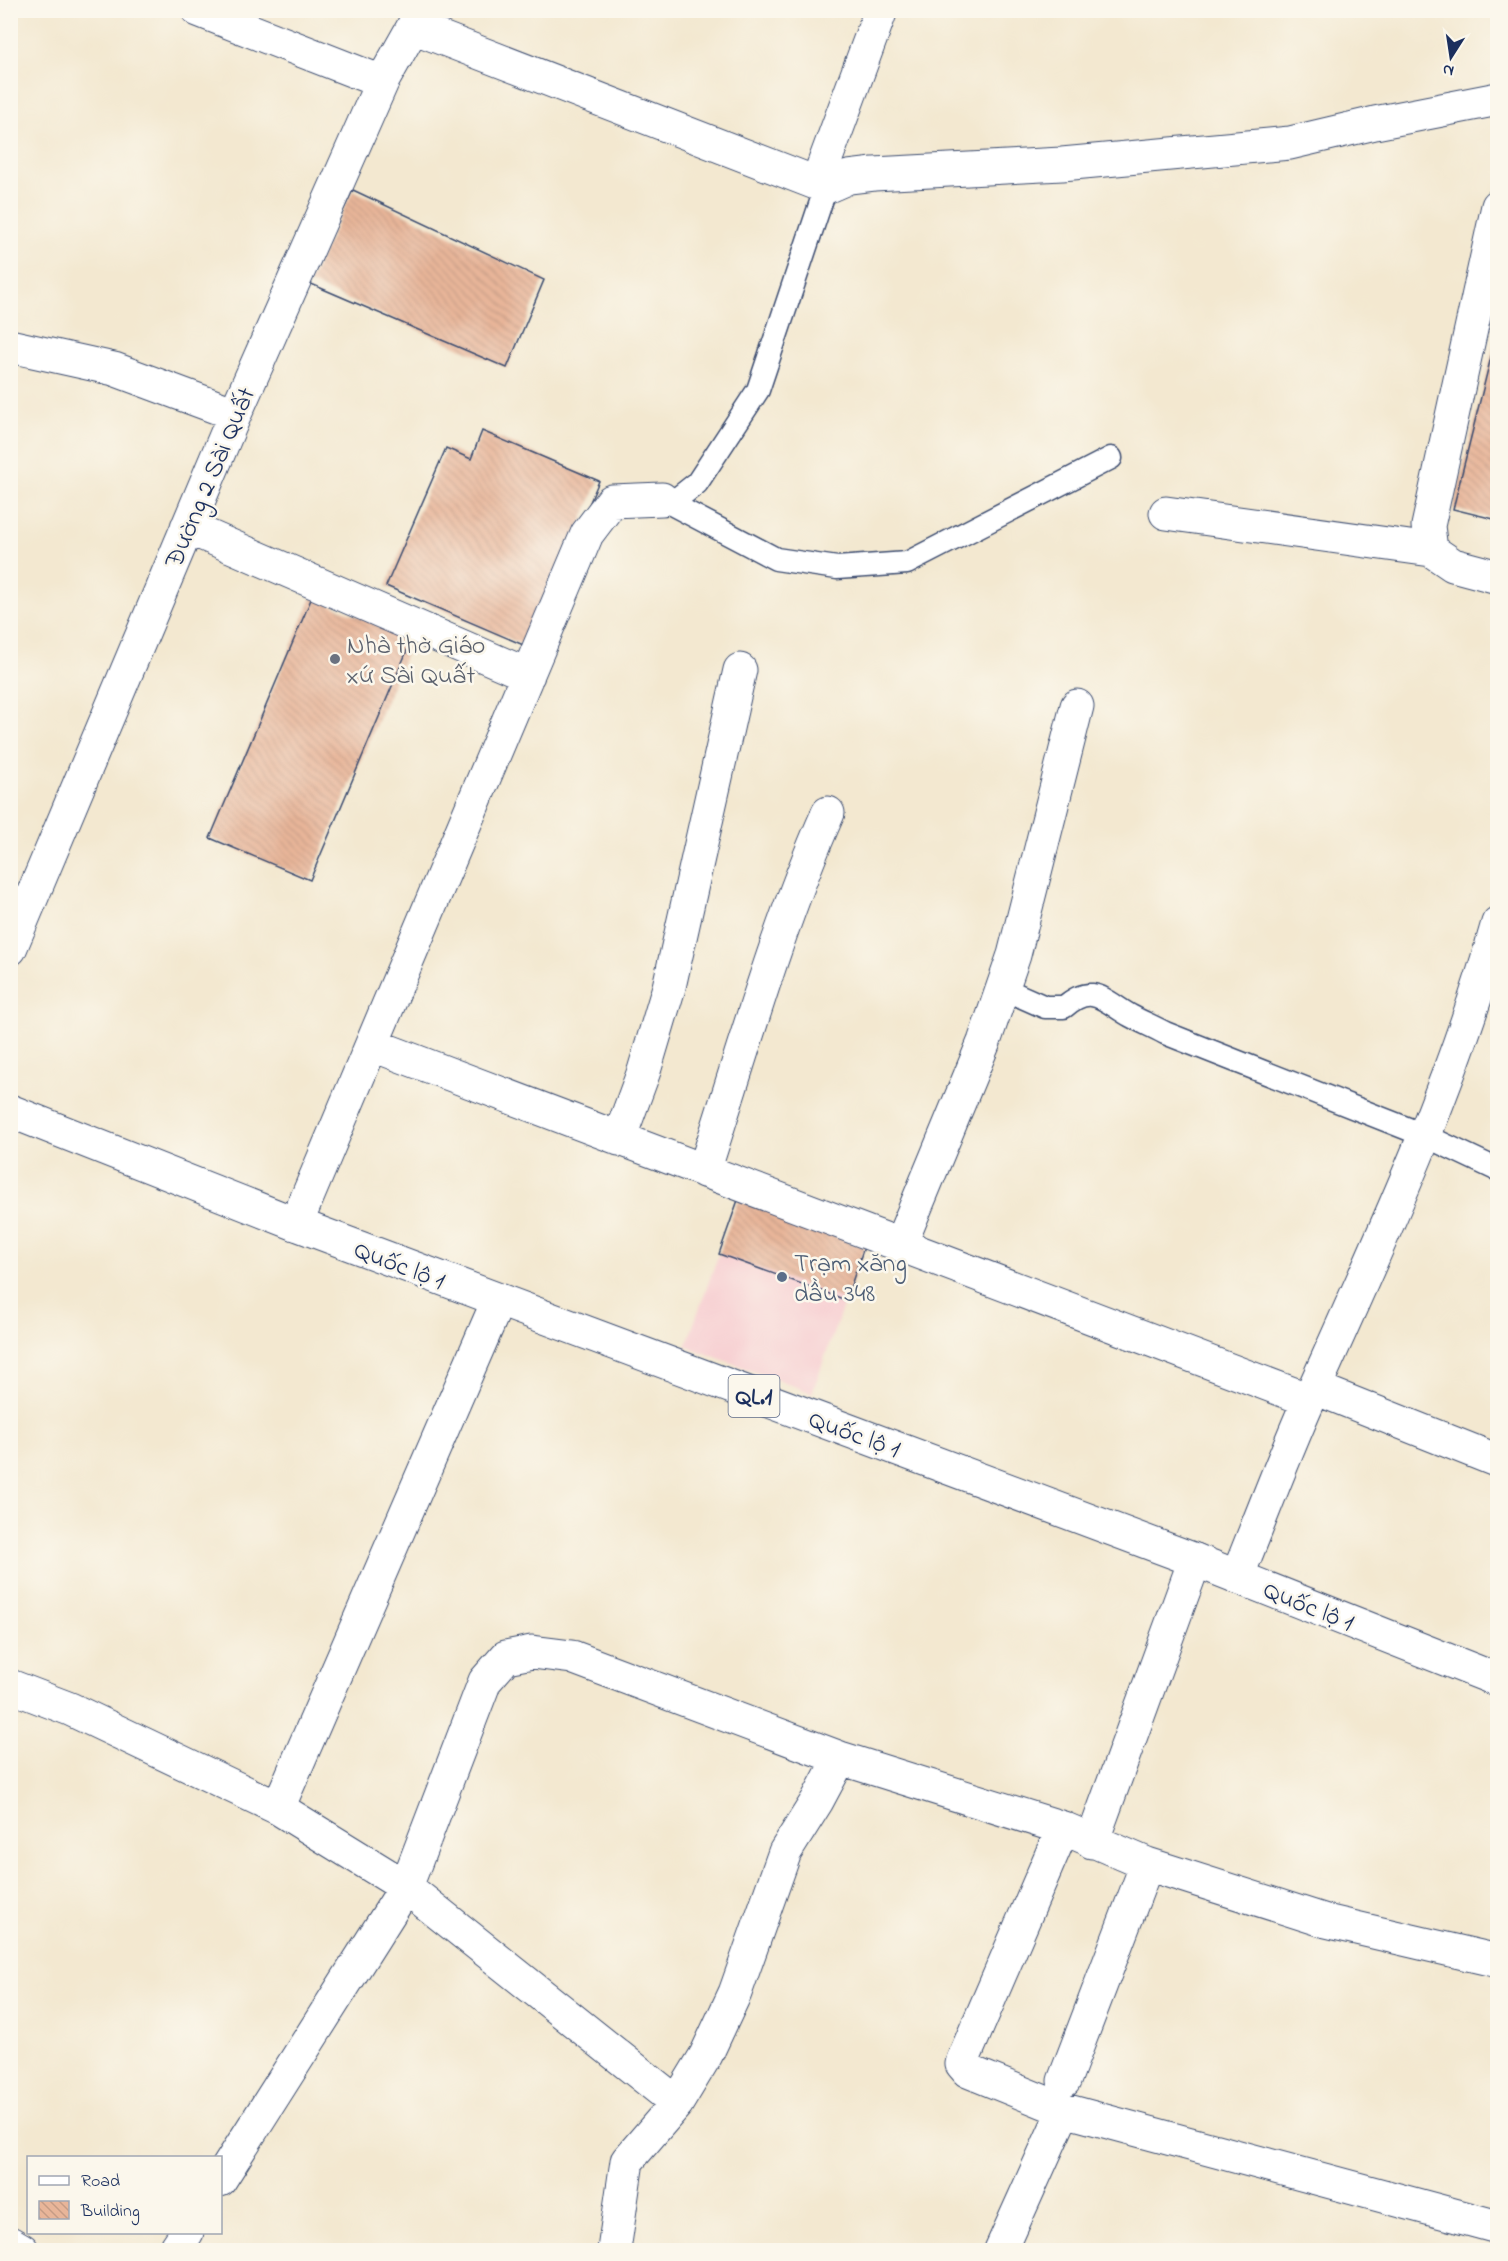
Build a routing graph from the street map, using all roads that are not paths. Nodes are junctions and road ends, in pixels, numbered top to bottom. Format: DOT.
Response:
graph roads {
  1 [pos="198,10"];
  2 [pos="880,10"];
  3 [pos="417,19"];
  4 [pos="382,82"];
  5 [pos="1497,99"];
  6 [pos="822,185"];
  7 [pos="1497,206"];
  8 [pos="10,346"];
  9 [pos="235,414"];
  10 [pos="1111,458"];
  11 [pos="662,499"];
  12 [pos="1166,513"];
  13 [pos="187,527"];
  14 [pos="1431,550"];
  15 [pos="1497,577"];
  16 [pos="740,670"];
  17 [pos="528,675"];
  18 [pos="1077,706"];
  19 [pos="828,813"];
  20 [pos="19,903"];
  21 [pos="1497,923"];
  22 [pos="10,950"];
  23 [pos="1002,988"];
  24 [pos="373,1045"];
  25 [pos="10,1111"];
  26 [pos="1426,1137"];
  27 [pos="619,1139"];
  28 [pos="1497,1170"];
  29 [pos="704,1171"];
  30 [pos="296,1224"];
  31 [pos="900,1245"];
  32 [pos="498,1301"];
  33 [pos="1312,1394"];
  34 [pos="1497,1461"];
  35 [pos="1195,1560"];
  36 [pos="1237,1577"];
  37 [pos="1497,1680"];
  38 [pos="10,1686"];
  39 [pos="840,1758"];
  40 [pos="278,1808"];
  41 [pos="1063,1828"];
  42 [pos="1092,1842"];
  43 [pos="1147,1864"];
  44 [pos="406,1887"];
  45 [pos="1497,1961"];
  46 [pos="1064,2096"];
  47 [pos="677,2103"];
  48 [pos="222,2177"];
  49 [pos="1497,2228"];
  50 [pos="186,2234"];
  51 [pos="10,2243"];
  52 [pos="22,2250"];
  53 [pos="175,2250"];
  54 [pos="614,2250"];
  55 [pos="1001,2250"];
  1 -- 4 [label="main road"];
  2 -- 6 [label="main road"];
  3 -- 4 [label="main road, Đường 2 Sài Quất"];
  3 -- 6 [label="main road"];
  4 -- 9 [label="main road, Đường 2 Sài Quất"];
  5 -- 6 [label="main road"];
  6 -- 11 [label="lane"];
  7 -- 14 [label="main road"];
  8 -- 9 [label="main road"];
  9 -- 13 [label="main road, Đường 2 Sài Quất"];
  10 -- 11 [label="lane"];
  11 -- 17 [label="main road"];
  12 -- 14 [label="main road"];
  13 -- 17 [label="main road"];
  13 -- 20 [label="main road, Đường 2 Sài Quất"];
  14 -- 15 [label="main road"];
  16 -- 27 [label="main road"];
  17 -- 24 [label="main road"];
  18 -- 23 [label="main road"];
  19 -- 29 [label="main road"];
  20 -- 22 [label="main road, Đường 2 Sài Quất"];
  21 -- 26 [label="main road"];
  23 -- 26 [label="lane"];
  23 -- 31 [label="main road"];
  24 -- 27 [label="main road"];
  24 -- 30 [label="main road"];
  25 -- 30 [label="main road, Quốc lộ 1 / QL.1"];
  26 -- 28 [label="lane"];
  26 -- 33 [label="main road"];
  27 -- 29 [label="main road"];
  29 -- 31 [label="main road"];
  30 -- 32 [label="main road, Quốc lộ 1 / QL.1"];
  31 -- 33 [label="main road"];
  32 -- 35 [label="main road, Quốc lộ 1 / QL.1"];
  32 -- 40 [label="main road"];
  33 -- 34 [label="main road"];
  33 -- 36 [label="main road"];
  35 -- 36 [label="main road, Quốc lộ 1 / QL.1"];
  35 -- 42 [label="main road"];
  36 -- 37 [label="main road, Quốc lộ 1 / QL.1"];
  38 -- 40 [label="main road"];
  39 -- 41 [label="main road"];
  39 -- 44 [label="main road"];
  39 -- 47 [label="main road"];
  40 -- 44 [label="main road"];
  41 -- 42 [label="main road"];
  41 -- 46 [label="main road"];
  42 -- 43 [label="main road"];
  43 -- 45 [label="main road"];
  43 -- 46 [label="main road"];
  44 -- 47 [label="main road"];
  44 -- 48 [label="main road"];
  46 -- 49 [label="main road"];
  46 -- 55 [label="main road"];
  47 -- 54 [label="main road"];
  50 -- 53 [label="main road"];
  51 -- 52 [label="main road"];
}
